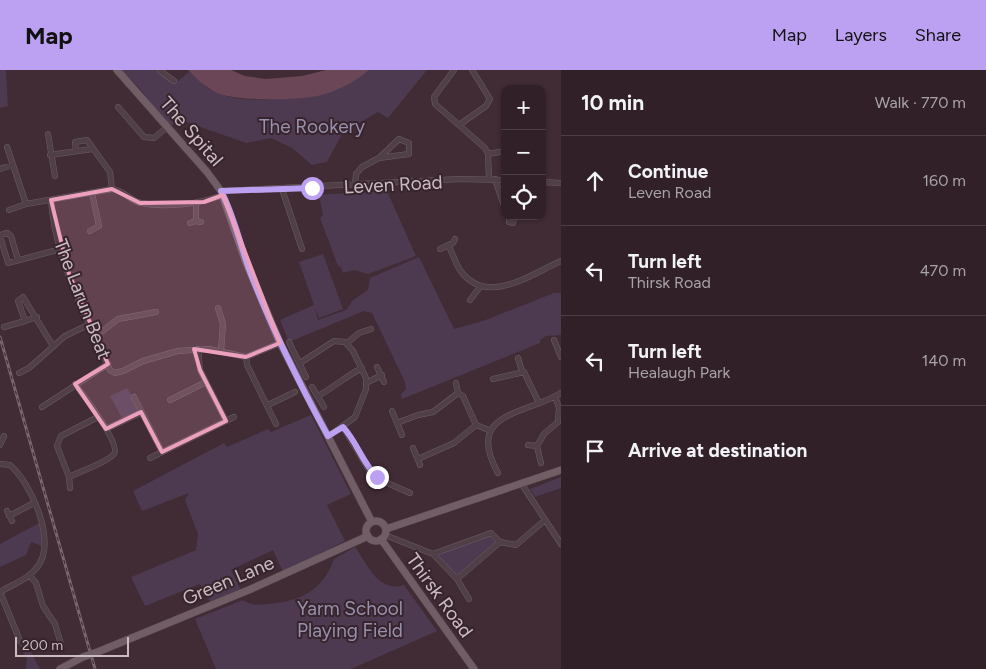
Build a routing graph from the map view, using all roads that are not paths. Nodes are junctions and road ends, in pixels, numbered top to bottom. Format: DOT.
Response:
graph roads {
  1 [pos="117,70"];
  2 [pos="159,70"];
  3 [pos="454,70"];
  4 [pos="472,70"];
  5 [pos="173,79"];
  6 [pos="120,108"];
  7 [pos="459,125"];
  8 [pos="166,128"];
  9 [pos="48,134"];
  10 [pos="7,148"];
  11 [pos="92,148"];
  12 [pos="76,151"];
  13 [pos="501,152"];
  14 [pos="488,154"];
  15 [pos="50,155"];
  16 [pos="379,158"];
  17 [pos="13,165"];
  18 [pos="0,169"];
  19 [pos="55,176"];
  20 [pos="492,179"];
  21 [pos="501,180"];
  22 [pos="546,182"];
  23 [pos="561,183"];
  24 [pos="355,186"];
  25 [pos="112,189"];
  26 [pos="282,189"];
  27 [pos="92,193"];
  28 [pos="222,193"];
  29 [pos="51,200"];
  30 [pos="501,200"];
  31 [pos="196,203"];
  32 [pos="26,204"];
  33 [pos="9,210"];
  34 [pos="190,224"];
  35 [pos="90,232"];
  36 [pos="0,236"];
  37 [pos="455,239"];
  38 [pos="448,245"];
  39 [pos="60,249"];
  40 [pos="302,249"];
  41 [pos="440,249"];
  42 [pos="18,260"];
  43 [pos="561,261"];
  44 [pos="480,287"];
  45 [pos="468,302"];
  46 [pos="218,307"];
  47 [pos="153,313"];
  48 [pos="37,317"];
  49 [pos="25,321"];
  50 [pos="90,324"];
  51 [pos="4,327"];
  52 [pos="371,329"];
  53 [pos="95,337"];
  54 [pos="554,340"];
  55 [pos="289,342"];
  56 [pos="280,343"];
  57 [pos="347,343"];
  58 [pos="52,346"];
  59 [pos="198,349"];
  60 [pos="560,349"];
  61 [pos="221,351"];
  62 [pos="246,357"];
  63 [pos="561,357"];
  64 [pos="518,358"];
  65 [pos="300,363"];
  66 [pos="108,364"];
  67 [pos="377,366"];
  68 [pos="362,368"];
  69 [pos="22,370"];
  70 [pos="522,371"];
  71 [pos="382,375"];
  72 [pos="306,377"];
  73 [pos="493,379"];
  74 [pos="206,382"];
  75 [pos="384,382"];
  76 [pos="366,383"];
  77 [pos="456,383"];
  78 [pos="75,384"];
  79 [pos="312,387"];
  80 [pos="286,388"];
  81 [pos="295,392"];
  82 [pos="458,393"];
  83 [pos="561,393"];
  84 [pos="289,395"];
  85 [pos="318,396"];
  86 [pos="555,396"];
  87 [pos="134,397"];
  88 [pos="170,400"];
  89 [pos="539,404"];
  90 [pos="268,405"];
  91 [pos="42,407"];
  92 [pos="324,408"];
  93 [pos="392,410"];
  94 [pos="142,412"];
  95 [pos="98,417"];
  96 [pos="234,417"];
  97 [pos="226,421"];
  98 [pos="560,422"];
  99 [pos="398,423"];
  100 [pos="276,424"];
  101 [pos="476,425"];
  102 [pos="343,427"];
  103 [pos="106,429"];
  104 [pos="491,431"];
  105 [pos="402,435"];
  106 [pos="328,436"];
  107 [pos="528,445"];
  108 [pos="537,446"];
  109 [pos="413,448"];
  110 [pos="162,452"];
  111 [pos="150,458"];
  112 [pos="418,459"];
  113 [pos="541,463"];
  114 [pos="0,464"];
  115 [pos="420,465"];
  116 [pos="561,470"];
  117 [pos="495,472"];
  118 [pos="69,477"];
  119 [pos="521,483"];
  120 [pos="70,488"];
  121 [pos="410,493"];
  122 [pos="34,503"];
  123 [pos="9,516"];
  124 [pos="545,520"];
  125 [pos="372,522"];
  126 [pos="385,535"];
  127 [pos="368,536"];
  128 [pos="500,542"];
  129 [pos="561,544"];
  130 [pos="433,554"];
  131 [pos="30,576"];
  132 [pos="457,579"];
  133 [pos="0,592"];
  134 [pos="469,599"];
  135 [pos="20,641"];
  136 [pos="61,644"];
  137 [pos="60,669"];
  138 [pos="474,669"];
  1 -- 8 [label="main road, The Spital"];
  2 -- 5 [label="street"];
  3 -- 7 [label="street"];
  4 -- 7 [label="street"];
  6 -- 8 [label="street"];
  7 -- 14 [label="street"];
  8 -- 28 [label="main road, The Spital"];
  9 -- 15 [label="street"];
  10 -- 17 [label="street"];
  11 -- 12 [label="street"];
  11 -- 12 [label="street"];
  11 -- 25 [label="street"];
  12 -- 15 [label="street"];
  13 -- 14 [label="street"];
  14 -- 20 [label="street"];
  15 -- 19 [label="street"];
  16 -- 16 [label="street"];
  16 -- 24 [label="street"];
  17 -- 18 [label="street"];
  17 -- 32 [label="street"];
  20 -- 21 [label="street, Leven Road"];
  20 -- 24 [label="street, Leven Road"];
  20 -- 30 [label="street"];
  22 -- 23 [label="street"];
  24 -- 26 [label="street, Leven Road"];
  25 -- 27 [label="street"];
  25 -- 31 [label="street, Leven Road"];
  26 -- 28 [label="street, Leven Road"];
  26 -- 40 [label="street"];
  27 -- 29 [label="street"];
  27 -- 35 [label="street"];
  28 -- 31 [label="street, Leven Road"];
  28 -- 56 [label="main road"];
  29 -- 32 [label="street"];
  29 -- 39 [label="street, The Larun Beat"];
  31 -- 34 [label="street"];
  32 -- 33 [label="street"];
  36 -- 42 [label="street"];
  36 -- 42 [label="street"];
  37 -- 38 [label="street"];
  38 -- 41 [label="street"];
  38 -- 44 [label="street"];
  39 -- 42 [label="street"];
  39 -- 50 [label="street, The Larun Beat"];
  43 -- 44 [label="street"];
  44 -- 45 [label="street"];
  46 -- 61 [label="street"];
  47 -- 53 [label="street"];
  48 -- 49 [label="street"];
  48 -- 49 [label="street"];
  48 -- 58 [label="street"];
  49 -- 51 [label="street"];
  50 -- 53 [label="street, The Larun Beat"];
  50 -- 58 [label="street"];
  52 -- 57 [label="street"];
  53 -- 66 [label="street, The Larun Beat"];
  54 -- 60 [label="street"];
  55 -- 65 [label="street"];
  56 -- 62 [label="street"];
  56 -- 106 [label="main road"];
  57 -- 65 [label="street"];
  57 -- 68 [label="street"];
  58 -- 69 [label="street"];
  59 -- 61 [label="street, The Larun Beat"];
  59 -- 66 [label="street, The Larun Beat"];
  59 -- 74 [label="street"];
  60 -- 63 [label="street"];
  61 -- 62 [label="street, The Larun Beat"];
  62 -- 90 [label="street"];
  64 -- 70 [label="street"];
  65 -- 72 [label="street"];
  66 -- 78 [label="street"];
  67 -- 71 [label="street"];
  68 -- 76 [label="street"];
  68 -- 85 [label="street"];
  70 -- 73 [label="street"];
  70 -- 89 [label="street"];
  71 -- 75 [label="street"];
  71 -- 76 [label="street"];
  74 -- 88 [label="street"];
  74 -- 97 [label="street"];
  76 -- 102 [label="street"];
  77 -- 82 [label="street"];
  78 -- 91 [label="street"];
  78 -- 95 [label="street"];
  79 -- 85 [label="street"];
  80 -- 84 [label="street"];
  81 -- 84 [label="street"];
  82 -- 99 [label="street"];
  82 -- 101 [label="street"];
  83 -- 86 [label="street"];
  84 -- 90 [label="street"];
  85 -- 92 [label="street"];
  86 -- 89 [label="street"];
  86 -- 98 [label="street"];
  87 -- 94 [label="street"];
  89 -- 104 [label="street"];
  90 -- 100 [label="street"];
  93 -- 99 [label="street"];
  94 -- 103 [label="street"];
  94 -- 110 [label="street"];
  95 -- 103 [label="street"];
  95 -- 118 [label="street"];
  96 -- 97 [label="street"];
  97 -- 110 [label="street"];
  98 -- 108 [label="street"];
  99 -- 105 [label="street"];
  101 -- 104 [label="street"];
  101 -- 112 [label="street"];
  102 -- 106 [label="street"];
  102 -- 121 [label="street"];
  103 -- 118 [label="street"];
  104 -- 117 [label="street"];
  106 -- 125 [label="main road"];
  107 -- 108 [label="street"];
  108 -- 113 [label="street"];
  109 -- 112 [label="street"];
  110 -- 111 [label="street"];
  112 -- 115 [label="street"];
  114 -- 122 [label="street"];
  116 -- 119 [label="main road"];
  118 -- 120 [label="street"];
  119 -- 124 [label="street"];
  119 -- 126 [label="main road"];
  122 -- 123 [label="street"];
  122 -- 131 [label="street"];
  124 -- 128 [label="street"];
  124 -- 129 [label="street"];
  125 -- 126 [label="main road"];
  125 -- 127 [label="main road"];
  126 -- 127 [label="main road"];
  126 -- 130 [label="street"];
  126 -- 138 [label="main road, Thirsk Road"];
  127 -- 137 [label="main road, Green Lane, bridge"];
  128 -- 130 [label="street"];
  128 -- 132 [label="street"];
  130 -- 132 [label="street"];
  131 -- 133 [label="street"];
  131 -- 136 [label="street"];
  132 -- 134 [label="street"];
  133 -- 135 [label="street"];
}
